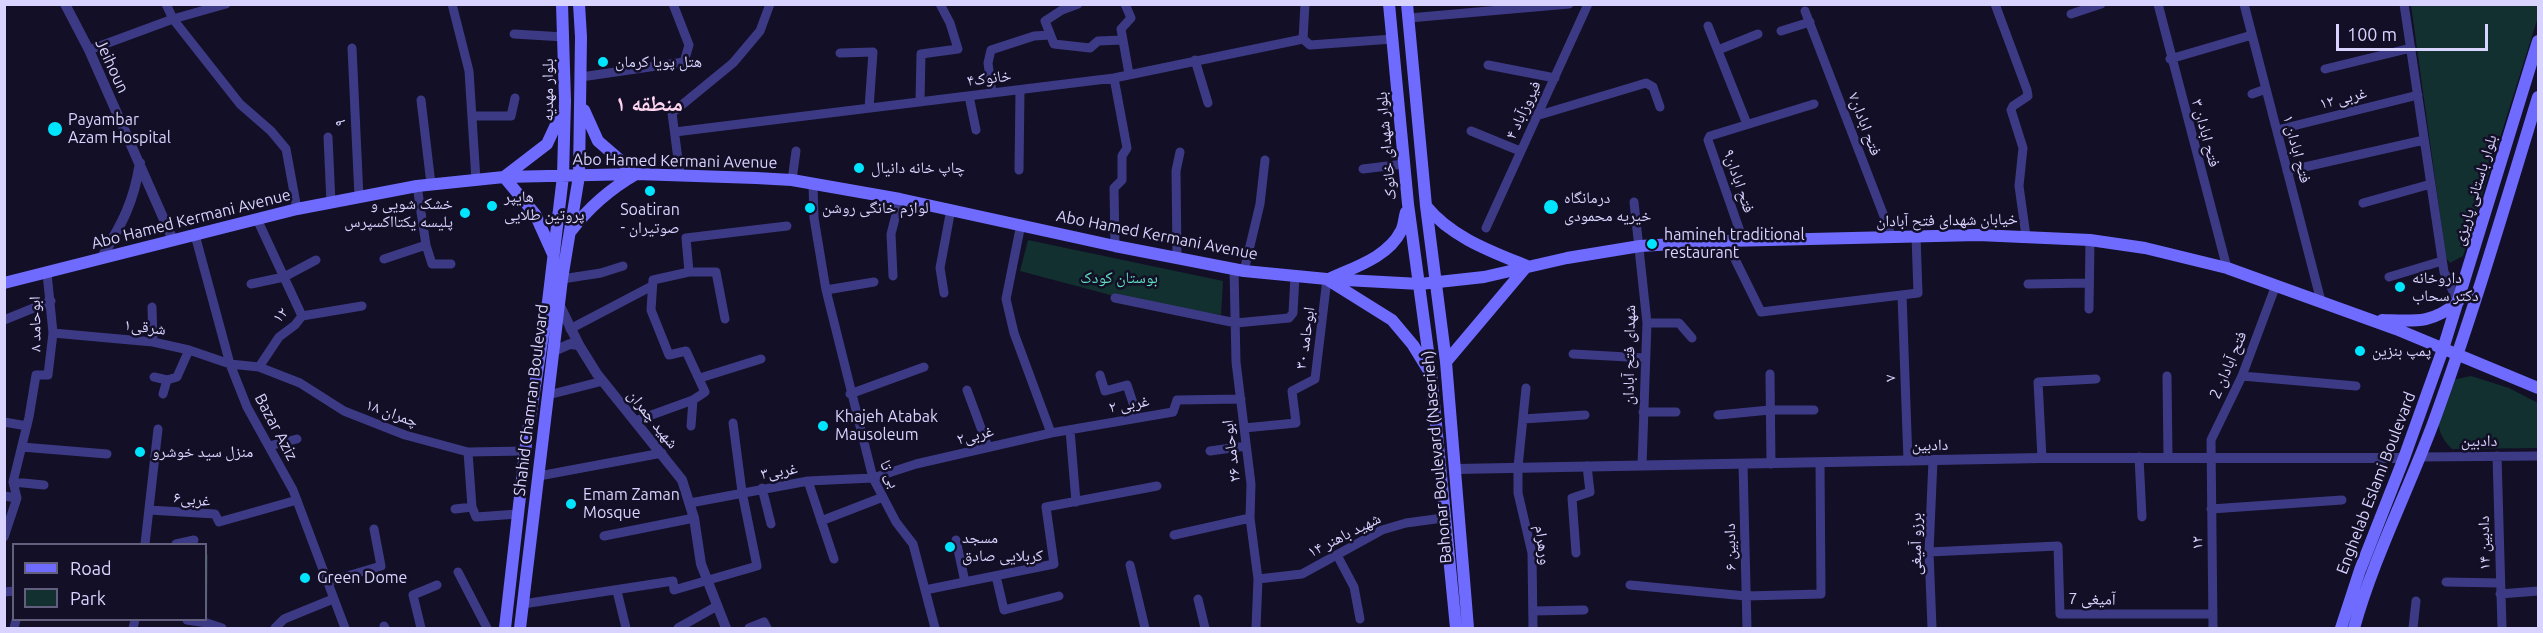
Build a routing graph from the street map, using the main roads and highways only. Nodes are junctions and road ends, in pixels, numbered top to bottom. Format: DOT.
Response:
graph roads {
  1 [pos="562,4"];
  2 [pos="579,4"];
  3 [pos="1389,4"];
  4 [pos="1407,4"];
  5 [pos="564,36"];
  6 [pos="581,37"];
  7 [pos="2538,41"];
  8 [pos="581,97"];
  9 [pos="2538,97"];
  10 [pos="565,101"];
  11 [pos="636,174"];
  12 [pos="563,176"];
  13 [pos="579,176"];
  14 [pos="504,177"];
  15 [pos="1408,204"];
  16 [pos="1426,206"];
  17 [pos="569,234"];
  18 [pos="554,256"];
  19 [pos="1527,266"];
  20 [pos="1327,279"];
  21 [pos="4,283"];
  22 [pos="1437,283"];
  23 [pos="1420,284"];
  24 [pos="2458,302"];
  25 [pos="2474,307"];
  26 [pos="2370,320"];
  27 [pos="2443,349"];
  28 [pos="2458,355"];
  29 [pos="1446,362"];
  30 [pos="1431,374"];
  31 [pos="2538,388"];
  32 [pos="2354,606"];
  33 [pos="505,628"];
  34 [pos="520,628"];
  35 [pos="1456,628"];
  36 [pos="1468,628"];
  37 [pos="2341,628"];
  38 [pos="2354,628"];
  1 -- 5 [label="main road, بلوار مهدیه"];
  2 -- 6 [label="main road, بلوار مهدیه"];
  3 -- 15 [label="main road, بلوار شهدای خانوک"];
  4 -- 16 [label="main road, بلوار شهدای خانوک"];
  5 -- 6 [label="main road"];
  5 -- 10 [label="main road, بلوار مهدیه"];
  6 -- 8 [label="main road, بلوار مهدیه"];
  7 -- 24 [label="main road, بلوار باستانی پاریزی"];
  8 -- 11 [label="main road"];
  8 -- 13 [label="main road, بلوار مهدیه"];
  9 -- 25 [label="main road, بلوار باستانی پاریزی"];
  10 -- 12 [label="main road, بلوار مهدیه"];
  10 -- 14 [label="main road"];
  11 -- 13 [label="main road, Abo Hamed Kermani Avenue"];
  11 -- 17 [label="main road"];
  11 -- 20 [label="main road, Abo Hamed Kermani Avenue"];
  12 -- 13 [label="main road, Abo Hamed Kermani Avenue"];
  12 -- 14 [label="main road, Abo Hamed Kermani Avenue"];
  12 -- 18 [label="main road, Shahid Chamran Boulevard"];
  13 -- 17 [label="main road, Shahid Chamran Boulevard"];
  14 -- 18 [label="main road"];
  14 -- 21 [label="main road, Abo Hamed Kermani Avenue"];
  15 -- 20 [label="main road"];
  15 -- 23 [label="main road, بلوار شهدای خانوک"];
  16 -- 19 [label="main road"];
  16 -- 22 [label="main road, بلوار شهدای خانوک"];
  17 -- 34 [label="main road, Shahid Chamran Boulevard"];
  18 -- 33 [label="main road, Shahid Chamran Boulevard"];
  19 -- 22 [label="main road, خیابان شهدای فتح آبادان"];
  19 -- 26 [label="main road, خیابان شهدای فتح آبادان"];
  19 -- 29 [label="main road"];
  20 -- 23 [label="main road, Abo Hamed Kermani Avenue"];
  20 -- 30 [label="main road"];
  22 -- 23 [label="main road, Abo Hamed Kermani Avenue"];
  22 -- 29 [label="main road, Bahonar Boulevard (Naserieh)"];
  23 -- 30 [label="main road, Bahonar Boulevard (Naserieh)"];
  24 -- 25 [label="main road"];
  24 -- 26 [label="main road"];
  24 -- 27 [label="main road, بلوار باستانی پاریزی"];
  25 -- 28 [label="main road, بلوار باستانی پاریزی"];
  26 -- 27 [label="main road, خیابان شهدای فتح آبادان"];
  27 -- 28 [label="main road, خیابان شهدای فتح آبادان"];
  27 -- 32 [label="main road, Enghelab Eslami Boulevard"];
  28 -- 31 [label="main road, خیابان شهدای فتح آبادان"];
  28 -- 32 [label="main road, Enghelab Eslami Boulevard"];
  29 -- 36 [label="main road, Bahonar Boulevard (Naserieh)"];
  30 -- 35 [label="main road, Bahonar Boulevard (Naserieh)"];
  32 -- 37 [label="main road, Enghelab Eslami Boulevard"];
  32 -- 38 [label="main road, Enghelab Eslami Boulevard"];
}
